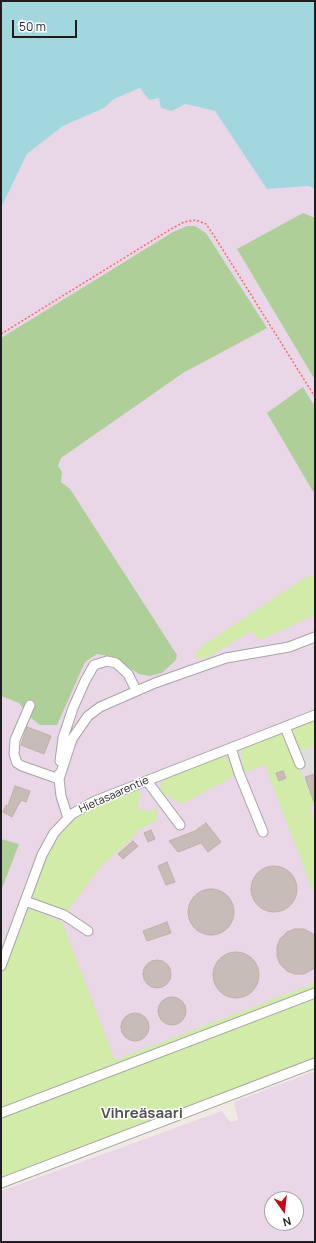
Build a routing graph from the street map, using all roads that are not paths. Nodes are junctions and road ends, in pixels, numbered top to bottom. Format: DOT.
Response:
graph roads {
  1 [pos="315,637"];
  2 [pos="136,690"];
  3 [pos="30,705"];
  4 [pos="315,715"];
  5 [pos="284,727"];
  6 [pos="231,748"];
  7 [pos="300,764"];
  8 [pos="58,779"];
  9 [pos="147,780"];
  10 [pos="68,818"];
  11 [pos="180,825"];
  12 [pos="263,832"];
  13 [pos="25,901"];
  14 [pos="88,931"];
  15 [pos="1,966"];
  16 [pos="315,992"];
  17 [pos="315,1063"];
  18 [pos="1,1113"];
  19 [pos="1,1183"];
  1 -- 2 [label="street"];
  2 -- 8 [label="street"];
  2 -- 8 [label="street"];
  3 -- 8 [label="street"];
  4 -- 5 [label="street, Hietasaarentie"];
  5 -- 6 [label="street, Hietasaarentie"];
  5 -- 7 [label="street"];
  6 -- 9 [label="street, Hietasaarentie"];
  6 -- 12 [label="street"];
  8 -- 10 [label="street"];
  9 -- 10 [label="street, Hietasaarentie"];
  9 -- 11 [label="street"];
  10 -- 13 [label="street, Hietasaarentie"];
  13 -- 14 [label="street"];
  13 -- 15 [label="street, Hietasaarentie"];
  16 -- 18 [label="street"];
  17 -- 19 [label="street"];
}
